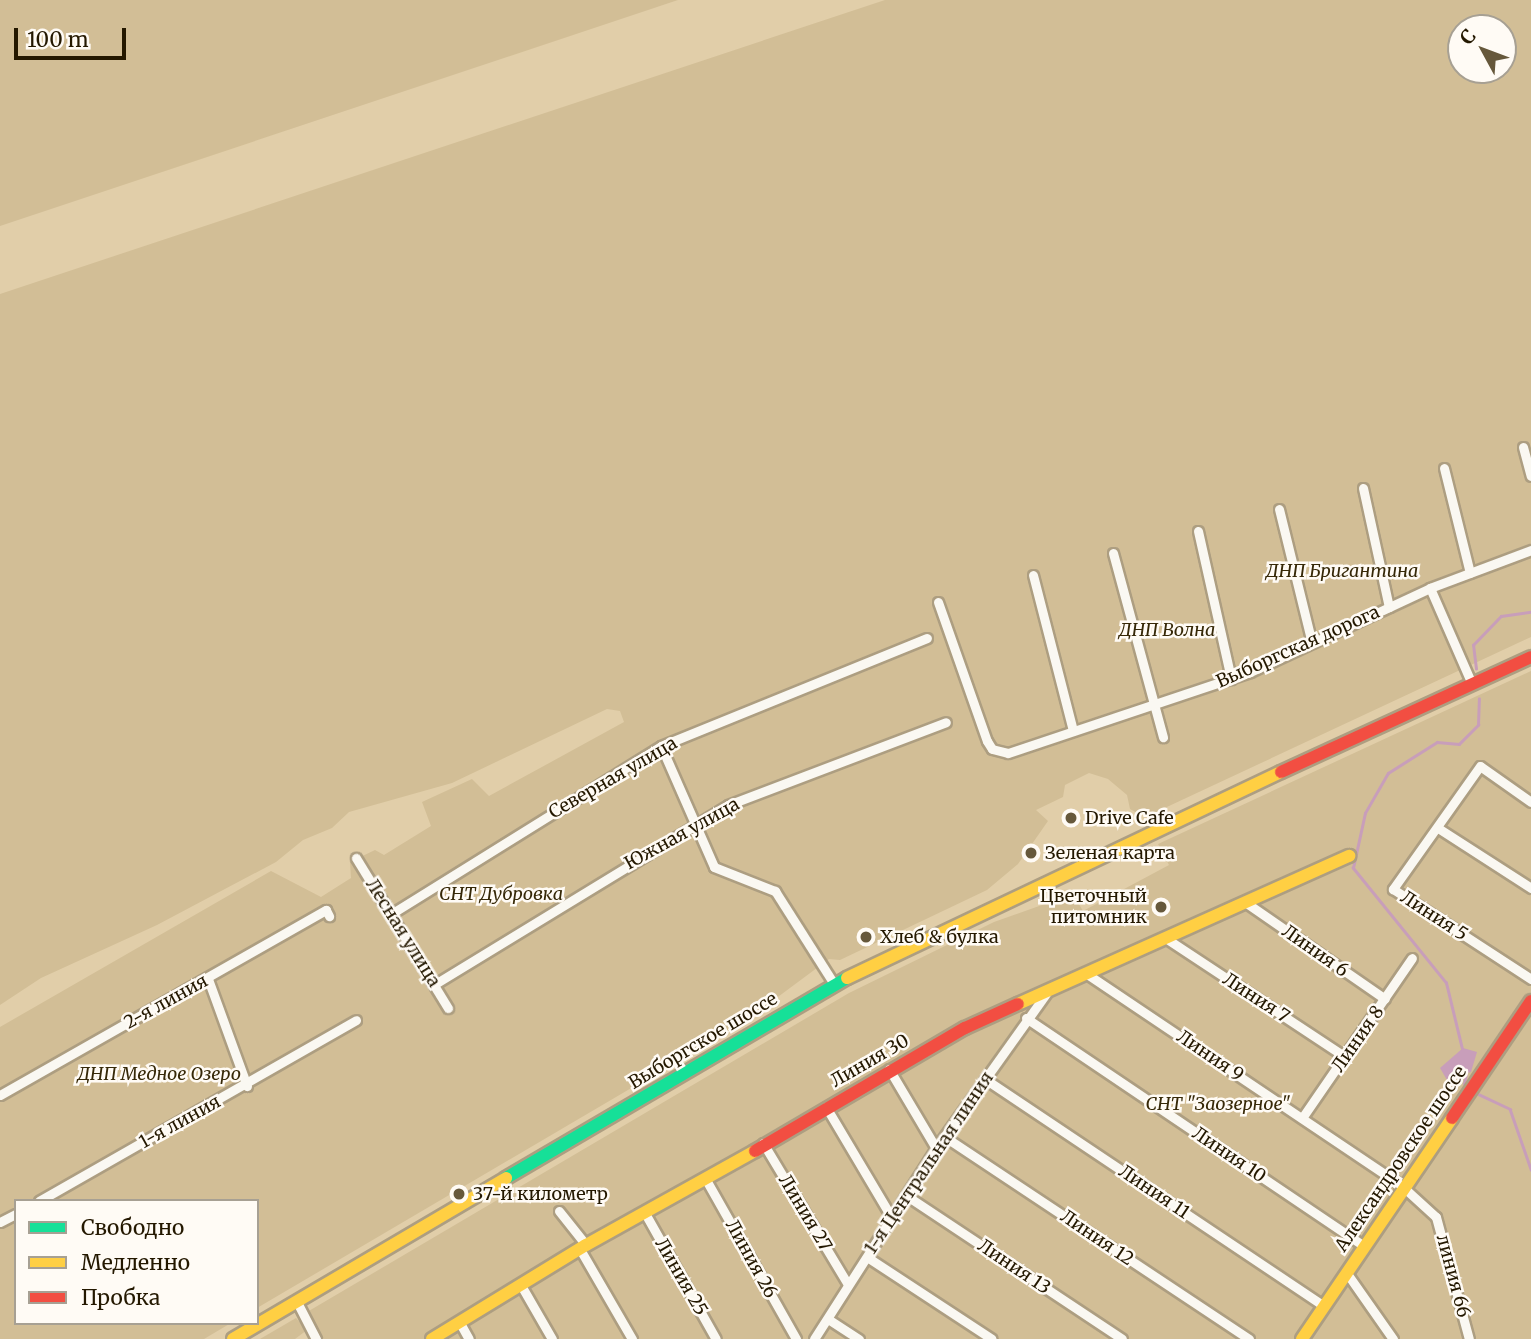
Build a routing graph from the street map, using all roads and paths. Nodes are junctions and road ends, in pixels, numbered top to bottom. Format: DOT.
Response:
graph roads {
  1 [pos="1523,447"];
  2 [pos="1444,468"];
  3 [pos="1531,476"];
  4 [pos="1363,488"];
  5 [pos="1279,509"];
  6 [pos="1198,531"];
  7 [pos="1531,550"];
  8 [pos="1114,553"];
  9 [pos="1470,573"];
  10 [pos="1033,575"];
  11 [pos="1430,588"];
  12 [pos="938,602"];
  13 [pos="1389,607"];
  14 [pos="927,638"];
  15 [pos="1312,643"];
  16 [pos="1531,657"];
  17 [pos="1231,679"];
  18 [pos="1472,684"];
  19 [pos="1152,704"];
  20 [pos="946,722"];
  21 [pos="1073,731"];
  22 [pos="1163,737"];
  23 [pos="661,746"];
  24 [pos="1531,802"];
  25 [pos="693,825"];
  26 [pos="1438,828"];
  27 [pos="1349,856"];
  28 [pos="356,858"];
  29 [pos="1531,888"];
  30 [pos="1245,902"];
  31 [pos="391,914"];
  32 [pos="329,916"];
  33 [pos="1167,939"];
  34 [pos="1412,958"];
  35 [pos="1087,974"];
  36 [pos="208,979"];
  37 [pos="1531,979"];
  38 [pos="435,984"];
  39 [pos="834,984"];
  40 [pos="1049,990"];
  41 [pos="1385,999"];
  42 [pos="1531,1001"];
  43 [pos="448,1008"];
  44 [pos="1026,1018"];
  45 [pos="356,1020"];
  46 [pos="1345,1056"];
  47 [pos="889,1069"];
  48 [pos="985,1079"];
  49 [pos="247,1086"];
  50 [pos="0,1095"];
  51 [pos="826,1107"];
  52 [pos="1302,1118"];
  53 [pos="945,1137"];
  54 [pos="763,1143"];
  55 [pos="936,1147"];
  56 [pos="705,1178"];
  57 [pos="1402,1186"];
  58 [pos="907,1196"];
  59 [pos="43,1199"];
  60 [pos="559,1211"];
  61 [pos="646,1215"];
  62 [pos="892,1218"];
  63 [pos="1362,1245"];
  64 [pos="583,1248"];
  65 [pos="867,1256"];
  66 [pos="1346,1272"];
  67 [pos="847,1283"];
  68 [pos="522,1287"];
  69 [pos="297,1302"];
  70 [pos="1323,1305"];
  71 [pos="828,1319"];
  72 [pos="460,1323"];
  73 [pos="259,1324"];
  74 [pos="257,1325"];
  75 [pos="233,1339"];
  76 [pos="316,1339"];
  77 [pos="432,1339"];
  78 [pos="469,1339"];
  79 [pos="552,1339"];
  80 [pos="632,1339"];
  81 [pos="716,1339"];
  82 [pos="796,1339"];
  83 [pos="814,1339"];
  84 [pos="859,1339"];
  85 [pos="992,1339"];
  86 [pos="1122,1339"];
  87 [pos="1249,1339"];
  88 [pos="1302,1339"];
  89 [pos="1394,1339"];
  90 [pos="1469,1339"];
  1 -- 3 [label="street"];
  2 -- 9 [label="street"];
  4 -- 13 [label="street"];
  5 -- 15 [label="street"];
  6 -- 17 [label="street"];
  7 -- 9 [label="street, Выборгская дорога"];
  8 -- 19 [label="street"];
  9 -- 11 [label="street, Выборгская дорога"];
  10 -- 21 [label="street"];
  11 -- 13 [label="street, Выборгская дорога"];
  11 -- 18 [label="street"];
  12 -- 21 [label="street, Выборгская дорога"];
  13 -- 15 [label="street, Выборгская дорога"];
  14 -- 23 [label="street, Северная улица"];
  15 -- 17 [label="street, Выборгская дорога"];
  16 -- 18 [label="main road"];
  17 -- 19 [label="street, Выборгская дорога"];
  18 -- 39 [label="main road, Выборгское шоссе"];
  19 -- 21 [label="street, Выборгская дорога"];
  19 -- 22 [label="street"];
  20 -- 25 [label="street, Южная улица"];
  23 -- 25 [label="street"];
  23 -- 31 [label="street, Северная улица"];
  24 -- 26 [label="street, Линия 5"];
  25 -- 38 [label="street, Южная улица"];
  25 -- 39 [label="street"];
  26 -- 29 [label="street"];
  26 -- 37 [label="street, Линия 5"];
  27 -- 30 [label="main road, Линия 30"];
  28 -- 31 [label="street, Лесная улица"];
  30 -- 33 [label="main road, Линия 30"];
  30 -- 41 [label="street, Линия 6"];
  31 -- 38 [label="street, Лесная улица"];
  32 -- 36 [label="street, 2-я линия"];
  33 -- 35 [label="main road, Линия 30"];
  33 -- 46 [label="street, Линия 7"];
  34 -- 41 [label="street, Линия 8"];
  35 -- 40 [label="main road, Линия 30"];
  35 -- 52 [label="street, Линия 9"];
  36 -- 49 [label="street"];
  36 -- 50 [label="street, 2-я линия"];
  38 -- 43 [label="street, Лесная улица"];
  39 -- 69 [label="main road, Выборгское шоссе"];
  40 -- 44 [label="street, 1-я Центральная линия"];
  40 -- 47 [label="main road, Линия 30"];
  41 -- 46 [label="street, Линия 8"];
  42 -- 57 [label="main road, Александровское шоссе"];
  44 -- 48 [label="street, 1-я Центральная линия"];
  44 -- 63 [label="street, Линия 10"];
  45 -- 49 [label="street, 1-я линия"];
  46 -- 52 [label="street, Линия 8"];
  47 -- 51 [label="main road, Линия 30"];
  47 -- 55 [label="street"];
  48 -- 53 [label="street, 1-я Центральная линия"];
  48 -- 70 [label="street, Линия 11"];
  49 -- 59 [label="street, 1-я линия"];
  51 -- 54 [label="main road, Линия 30"];
  51 -- 62 [label="street"];
  52 -- 57 [label="street, Линия 9"];
  53 -- 55 [label="street, 1-я Центральная линия"];
  53 -- 87 [label="street, Линия 12"];
  54 -- 56 [label="main road, Линия 30"];
  54 -- 67 [label="street, Линия 27"];
  55 -- 58 [label="street, 1-я Центральная линия"];
  56 -- 61 [label="main road, Линия 30"];
  56 -- 82 [label="street, Линия 26"];
  57 -- 63 [label="main road, Александровское шоссе"];
  57 -- 90 [label="street, линия 66"];
  58 -- 62 [label="street, 1-я Центральная линия"];
  58 -- 86 [label="street, Линия 13"];
  60 -- 64 [label="street"];
  61 -- 64 [label="main road, Линия 30"];
  61 -- 81 [label="street, Линия 25"];
  62 -- 65 [label="street, 1-я Центральная линия"];
  63 -- 66 [label="main road, Александровское шоссе"];
  64 -- 68 [label="main road, Линия 30"];
  64 -- 80 [label="street"];
  65 -- 67 [label="street, 1-я Центральная линия"];
  65 -- 85 [label="street"];
  66 -- 70 [label="main road, Александровское шоссе"];
  66 -- 89 [label="street"];
  67 -- 71 [label="street, 1-я Центральная линия"];
  68 -- 72 [label="main road, Линия 30"];
  68 -- 79 [label="street"];
  69 -- 73 [label="main road, Выборгское шоссе"];
  69 -- 76 [label="street"];
  70 -- 88 [label="main road, Александровское шоссе"];
  71 -- 83 [label="street, 1-я Центральная линия"];
  71 -- 84 [label="street"];
  72 -- 77 [label="main road, Линия 30"];
  72 -- 78 [label="street"];
  74 -- 75 [label="main road, Выборгское шоссе"];
}
